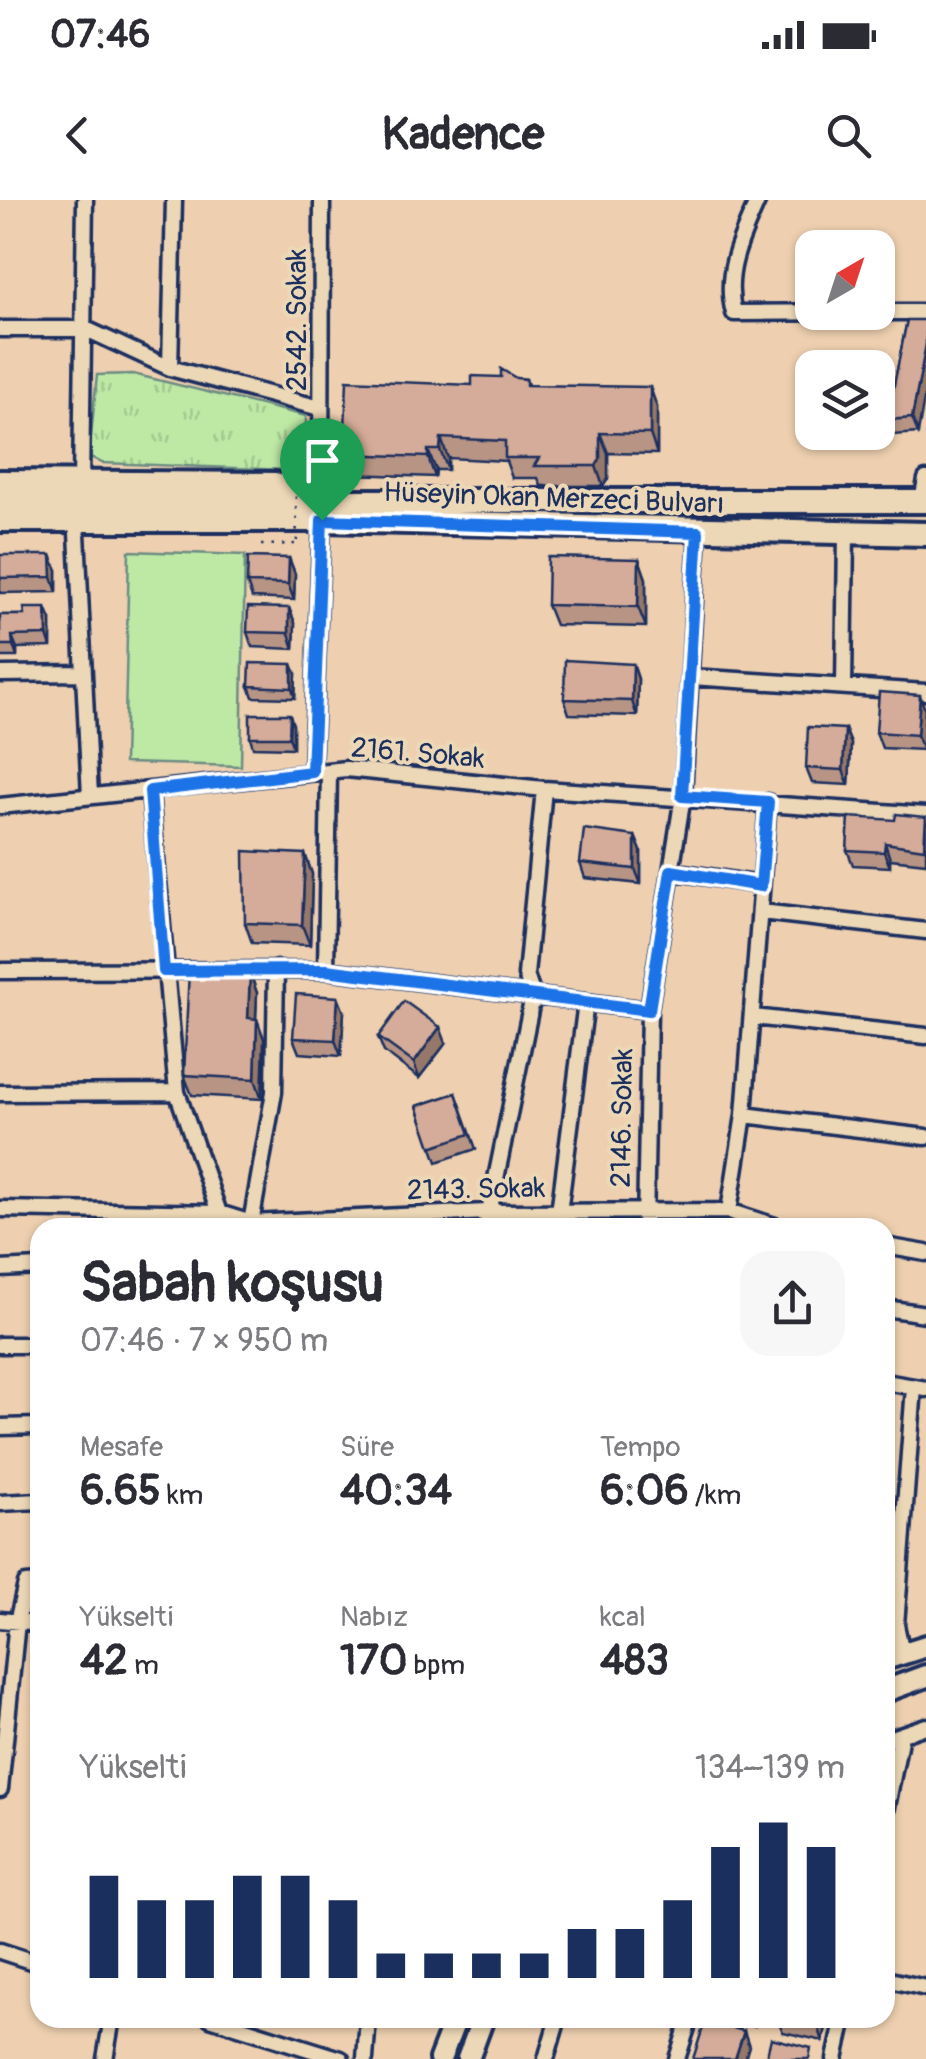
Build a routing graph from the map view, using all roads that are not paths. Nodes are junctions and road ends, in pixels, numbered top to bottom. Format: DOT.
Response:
graph roads {
  1 [pos="86,200"];
  2 [pos="174,200"];
  3 [pos="322,200"];
  4 [pos="758,200"];
  5 [pos="895,312"];
  6 [pos="926,312"];
  7 [pos="795,313"];
  8 [pos="0,329"];
  9 [pos="86,329"];
  10 [pos="170,368"];
  11 [pos="320,408"];
  12 [pos="0,482"];
  13 [pos="81,483"];
  14 [pos="925,494"];
  15 [pos="0,501"];
  16 [pos="322,511"];
  17 [pos="0,520"];
  18 [pos="698,532"];
  19 [pos="0,533"];
  20 [pos="77,533"];
  21 [pos="846,533"];
  22 [pos="926,534"];
  23 [pos="0,674"];
  24 [pos="84,674"];
  25 [pos="691,677"];
  26 [pos="844,687"];
  27 [pos="926,692"];
  28 [pos="329,771"];
  29 [pos="312,772"];
  30 [pos="544,789"];
  31 [pos="150,791"];
  32 [pos="90,796"];
  33 [pos="682,796"];
  34 [pos="768,802"];
  35 [pos="0,806"];
  36 [pos="926,816"];
  37 [pos="671,871"];
  38 [pos="761,886"];
  39 [pos="761,912"];
  40 [pos="926,931"];
  41 [pos="276,969"];
  42 [pos="326,970"];
  43 [pos="0,971"];
  44 [pos="164,971"];
  45 [pos="533,996"];
  46 [pos="586,1002"];
  47 [pos="649,1010"];
  48 [pos="753,1017"];
  49 [pos="926,1036"];
  50 [pos="177,1092"];
  51 [pos="0,1093"];
  52 [pos="744,1115"];
  53 [pos="926,1137"];
  54 [pos="0,1209"];
  55 [pos="182,1212"];
  56 [pos="729,1212"];
  57 [pos="219,1214"];
  58 [pos="181,1218"];
  59 [pos="228,1218"];
  60 [pos="243,1218"];
  61 [pos="487,1218"];
  62 [pos="557,1218"];
  63 [pos="567,1218"];
  64 [pos="632,1218"];
  65 [pos="644,1218"];
  66 [pos="665,1218"];
  67 [pos="749,1218"];
  68 [pos="895,1248"];
  69 [pos="926,1253"];
  70 [pos="30,1268"];
  71 [pos="0,1269"];
  72 [pos="895,1309"];
  73 [pos="926,1314"];
  74 [pos="30,1344"];
  75 [pos="0,1345"];
  76 [pos="895,1384"];
  77 [pos="920,1388"];
  78 [pos="30,1426"];
  79 [pos="0,1427"];
  80 [pos="30,1502"];
  81 [pos="0,1503"];
  82 [pos="30,1584"];
  83 [pos="0,1620"];
  84 [pos="17,1622"];
  85 [pos="30,1623"];
  86 [pos="895,1636"];
  87 [pos="926,1646"];
  88 [pos="895,1655"];
  89 [pos="926,1676"];
  90 [pos="895,1687"];
  91 [pos="926,1726"];
  92 [pos="901,1735"];
  93 [pos="895,1737"];
  94 [pos="895,1766"];
  95 [pos="0,1788"];
  96 [pos="0,1951"];
  97 [pos="30,1961"];
  98 [pos="895,1981"];
  99 [pos="926,1988"];
  100 [pos="110,2028"];
  101 [pos="257,2028"];
  102 [pos="367,2028"];
  103 [pos="452,2028"];
  104 [pos="479,2028"];
  105 [pos="555,2028"];
  106 [pos="687,2028"];
  107 [pos="842,2028"];
  108 [pos="105,2059"];
  109 [pos="341,2059"];
  110 [pos="365,2059"];
  111 [pos="440,2059"];
  112 [pos="468,2059"];
  113 [pos="546,2059"];
  114 [pos="678,2059"];
  115 [pos="836,2059"];
  1 -- 9 [label="street"];
  2 -- 10 [label="street"];
  3 -- 11 [label="street, 2542. Sokak"];
  4 -- 7 [label="street"];
  5 -- 6 [label="street"];
  8 -- 9 [label="street"];
  9 -- 10 [label="street"];
  9 -- 13 [label="street"];
  10 -- 11 [label="street"];
  11 -- 16 [label="street, 2542. Sokak"];
  12 -- 13 [label="main road"];
  13 -- 16 [label="main road"];
  14 -- 16 [label="main road, Hüseyin Okan Merzeci Bulvarı"];
  15 -- 16 [label="main road, Hüseyin Okan Merzeci Bulvarı"];
  16 -- 17 [label="main road, Hüseyin Okan Merzeci Bulvarı"];
  16 -- 18 [label="main road, Hüseyin Okan Merzeci Bulvarı"];
  16 -- 20 [label="main road"];
  16 -- 29 [label="street, 2542. Sokak"];
  18 -- 21 [label="main road, Hüseyin Okan Merzeci Bulvarı"];
  18 -- 25 [label="street, 2146. Sokak"];
  19 -- 20 [label="main road"];
  20 -- 24 [label="street"];
  21 -- 22 [label="main road, Hüseyin Okan Merzeci Bulvarı"];
  21 -- 26 [label="street"];
  23 -- 24 [label="street"];
  24 -- 32 [label="street"];
  25 -- 26 [label="street"];
  25 -- 33 [label="street, 2146. Sokak"];
  26 -- 27 [label="street"];
  28 -- 29 [label="street, 2161. Sokak"];
  28 -- 30 [label="street, 2161. Sokak"];
  28 -- 42 [label="street"];
  29 -- 31 [label="street, 2161. Sokak"];
  30 -- 33 [label="street, 2161. Sokak"];
  30 -- 45 [label="street"];
  31 -- 32 [label="street, 2161. Sokak"];
  31 -- 44 [label="street"];
  32 -- 35 [label="street, 2161. Sokak"];
  33 -- 34 [label="street, 2161. Sokak"];
  33 -- 37 [label="street, 2146. Sokak"];
  34 -- 36 [label="street, 2161. Sokak"];
  34 -- 38 [label="street"];
  37 -- 38 [label="street"];
  37 -- 47 [label="street, 2146. Sokak"];
  38 -- 39 [label="street"];
  39 -- 40 [label="street"];
  39 -- 48 [label="street"];
  41 -- 42 [label="street"];
  41 -- 44 [label="street"];
  41 -- 60 [label="street"];
  42 -- 45 [label="street"];
  43 -- 44 [label="street"];
  44 -- 50 [label="street"];
  45 -- 46 [label="street"];
  45 -- 61 [label="street"];
  46 -- 47 [label="street"];
  46 -- 62 [label="street"];
  47 -- 65 [label="street, 2146. Sokak"];
  48 -- 49 [label="street"];
  48 -- 52 [label="street"];
  50 -- 51 [label="street"];
  50 -- 57 [label="street"];
  52 -- 53 [label="street"];
  52 -- 56 [label="street"];
  54 -- 55 [label="street, 2143. Sokak"];
  55 -- 57 [label="street, 2143. Sokak"];
  55 -- 58 [label="street"];
  56 -- 66 [label="street, 2143. Sokak"];
  56 -- 67 [label="street, 2143. Sokak"];
  57 -- 59 [label="street, 2143. Sokak"];
  63 -- 64 [label="street, 2143. Sokak"];
  68 -- 69 [label="street"];
  70 -- 71 [label="street"];
  72 -- 73 [label="street"];
  74 -- 75 [label="street"];
  76 -- 77 [label="street"];
  77 -- 86 [label="street"];
  78 -- 79 [label="street"];
  80 -- 81 [label="street"];
  82 -- 84 [label="street"];
  83 -- 84 [label="street"];
  84 -- 85 [label="street"];
  84 -- 95 [label="street"];
  87 -- 88 [label="street"];
  89 -- 90 [label="street"];
  91 -- 92 [label="street"];
  92 -- 93 [label="street"];
  92 -- 94 [label="street"];
  96 -- 97 [label="street"];
  98 -- 99 [label="street"];
  100 -- 108 [label="street"];
  101 -- 109 [label="street"];
  102 -- 110 [label="street"];
  103 -- 111 [label="street"];
  104 -- 112 [label="street"];
  105 -- 113 [label="street"];
  106 -- 114 [label="street"];
  107 -- 115 [label="street"];
}
